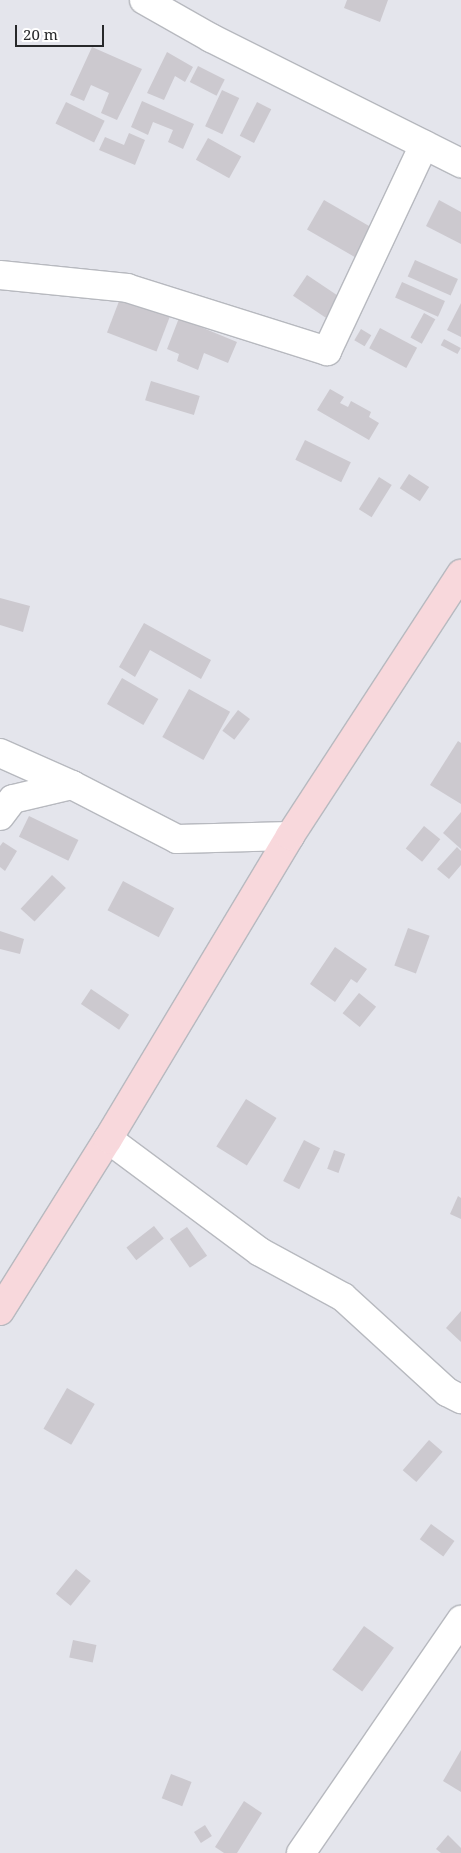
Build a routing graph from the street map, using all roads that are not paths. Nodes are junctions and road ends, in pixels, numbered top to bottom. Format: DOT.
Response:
graph roads {
  1 [pos="144,0"];
  2 [pos="424,146"];
  3 [pos="461,163"];
  4 [pos="0,275"];
  5 [pos="461,574"];
  6 [pos="0,753"];
  7 [pos="72,785"];
  8 [pos="0,816"];
  9 [pos="290,836"];
  10 [pos="108,1139"];
  11 [pos="0,1311"];
  12 [pos="461,1399"];
  13 [pos="461,1620"];
  14 [pos="302,1853"];
  1 -- 2 [label="street"];
  2 -- 3 [label="street"];
  2 -- 4 [label="street"];
  5 -- 9 [label="street"];
  6 -- 7 [label="street"];
  7 -- 8 [label="street"];
  7 -- 9 [label="street"];
  9 -- 10 [label="street"];
  10 -- 11 [label="street"];
  10 -- 12 [label="street"];
  13 -- 14 [label="street"];
}
